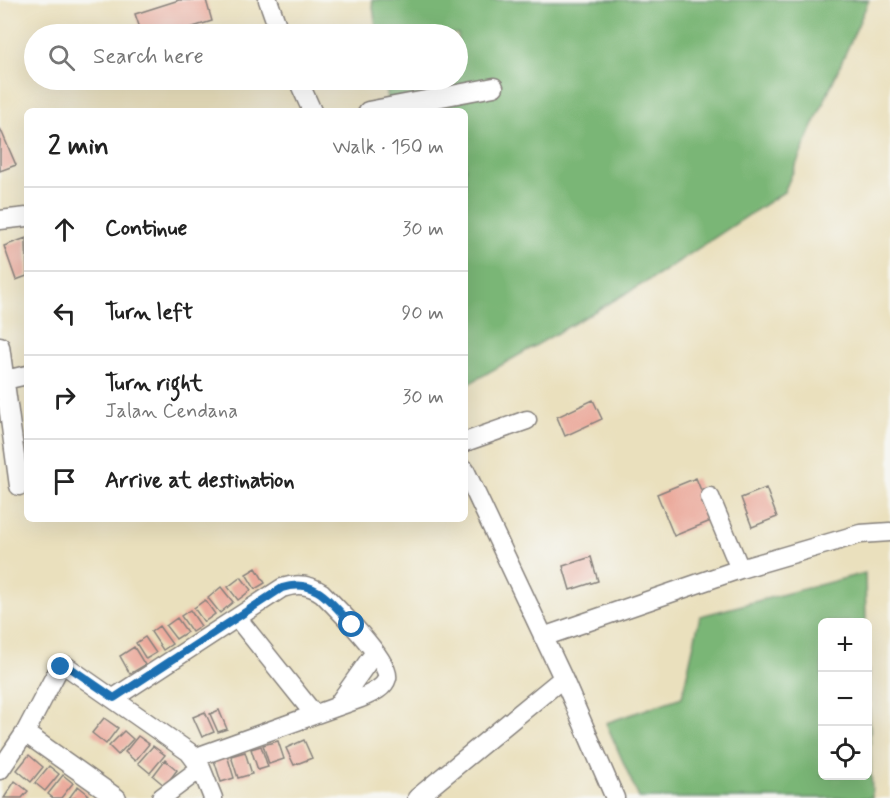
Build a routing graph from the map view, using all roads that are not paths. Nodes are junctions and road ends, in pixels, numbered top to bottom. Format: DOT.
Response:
graph roads {
  1 [pos="268,0"];
  2 [pos="276,24"];
  3 [pos="494,87"];
  4 [pos="303,90"];
  5 [pos="311,108"];
  6 [pos="384,108"];
  7 [pos="24,217"];
  8 [pos="0,220"];
  9 [pos="0,346"];
  10 [pos="24,376"];
  11 [pos="5,380"];
  12 [pos="527,420"];
  13 [pos="468,441"];
  14 [pos="468,476"];
  15 [pos="20,486"];
  16 [pos="710,497"];
  17 [pos="890,532"];
  18 [pos="740,569"];
  19 [pos="238,619"];
  20 [pos="543,637"];
  21 [pos="375,652"];
  22 [pos="563,678"];
  23 [pos="114,698"];
  24 [pos="336,707"];
  25 [pos="314,714"];
  26 [pos="25,733"];
  27 [pos="198,763"];
  28 [pos="0,770"];
  29 [pos="117,798"];
  30 [pos="161,798"];
  31 [pos="213,798"];
  32 [pos="417,798"];
  33 [pos="615,798"];
  1 -- 2 [label="street"];
  3 -- 6 [label="street"];
  4 -- 5 [label="street"];
  7 -- 8 [label="street"];
  9 -- 11 [label="street"];
  10 -- 11 [label="street"];
  11 -- 15 [label="street"];
  12 -- 13 [label="street"];
  14 -- 20 [label="street"];
  16 -- 18 [label="street"];
  17 -- 18 [label="street"];
  18 -- 20 [label="street"];
  19 -- 21 [label="street"];
  19 -- 23 [label="street"];
  19 -- 25 [label="street"];
  20 -- 22 [label="street"];
  21 -- 24 [label="street"];
  21 -- 24 [label="street"];
  22 -- 32 [label="street"];
  22 -- 33 [label="street"];
  23 -- 26 [label="street"];
  23 -- 27 [label="street"];
  24 -- 25 [label="street"];
  25 -- 27 [label="street"];
  26 -- 28 [label="street"];
  26 -- 29 [label="street"];
  27 -- 30 [label="street"];
  27 -- 31 [label="street"];
}
